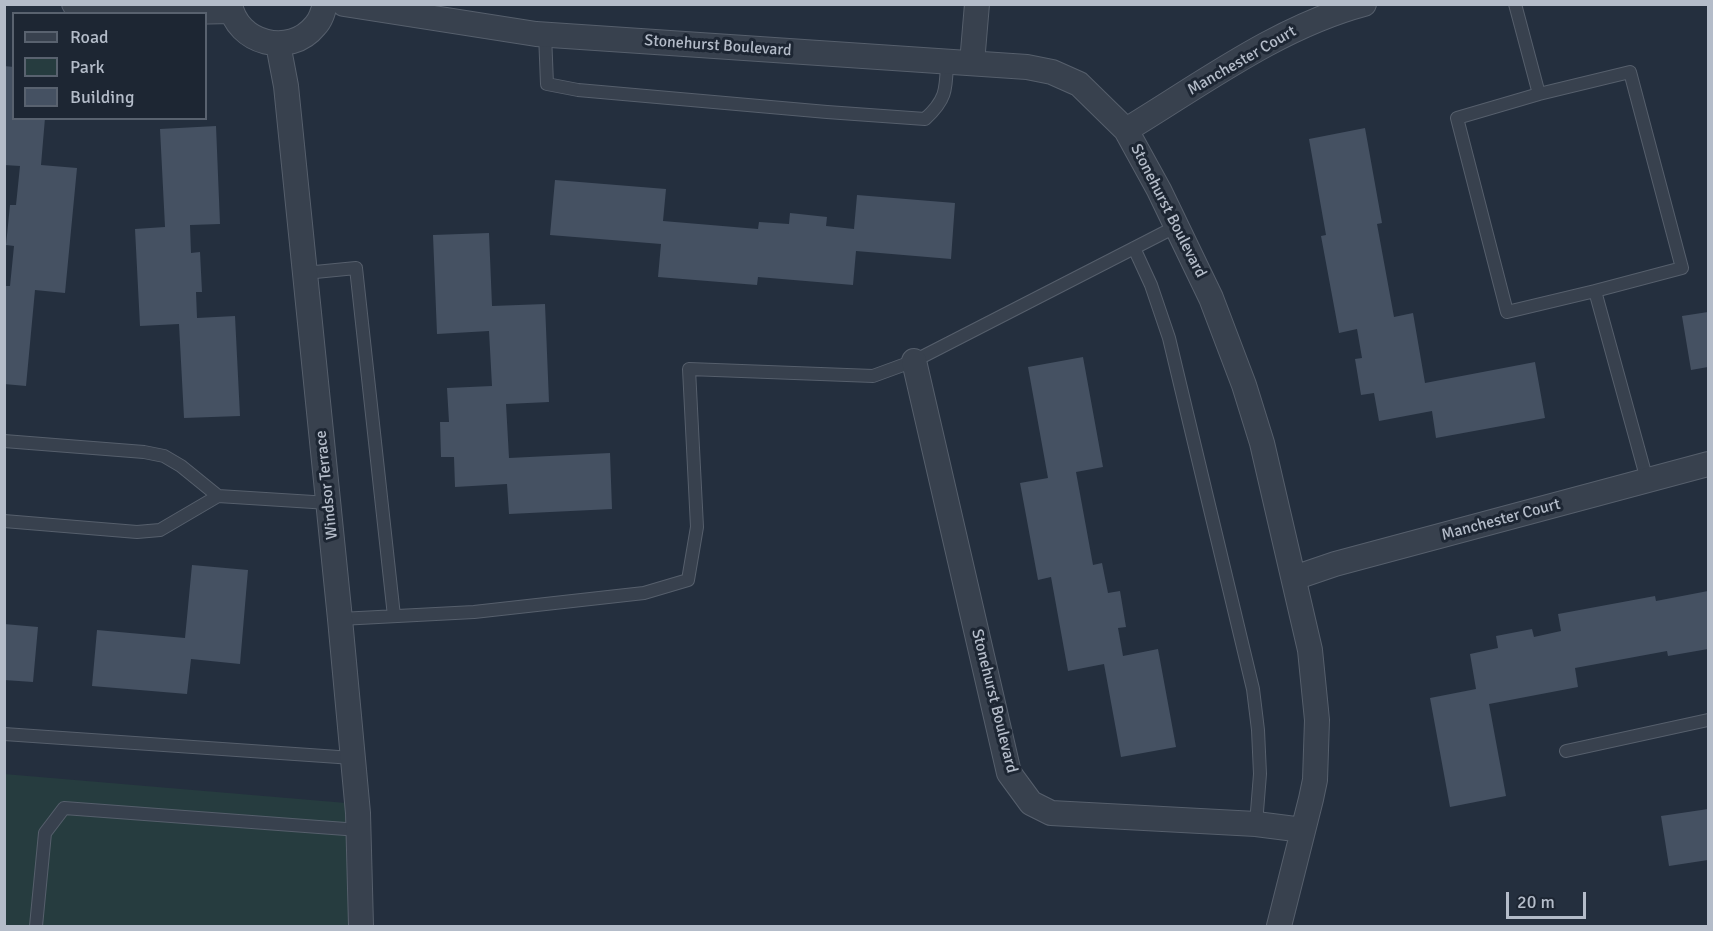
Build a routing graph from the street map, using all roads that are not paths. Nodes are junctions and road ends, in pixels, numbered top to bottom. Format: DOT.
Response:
graph roads {
  1 [pos="74,4"];
  2 [pos="325,4"];
  3 [pos="344,4"];
  4 [pos="977,4"];
  5 [pos="1364,4"];
  6 [pos="1515,4"];
  7 [pos="230,8"];
  8 [pos="545,34"];
  9 [pos="278,44"];
  10 [pos="946,61"];
  11 [pos="972,63"];
  12 [pos="1539,94"];
  13 [pos="1126,130"];
  14 [pos="1177,226"];
  15 [pos="1134,248"];
  16 [pos="305,273"];
  17 [pos="1595,291"];
  18 [pos="914,361"];
  19 [pos="4,441"];
  20 [pos="1708,464"];
  21 [pos="1647,480"];
  22 [pos="218,496"];
  23 [pos="328,503"];
  24 [pos="4,521"];
  25 [pos="1294,578"];
  26 [pos="394,616"];
  27 [pos="340,619"];
  28 [pos="1708,720"];
  29 [pos="4,734"];
  30 [pos="1566,751"];
  31 [pos="352,758"];
  32 [pos="1256,824"];
  33 [pos="359,830"];
  34 [pos="1303,830"];
  35 [pos="36,927"];
  36 [pos="361,927"];
  37 [pos="1279,927"];
  1 -- 7 [label="street"];
  2 -- 9 [label="street"];
  3 -- 8 [label="street, Stonehurst Boulevard"];
  4 -- 11 [label="street"];
  5 -- 13 [label="street, Manchester Court"];
  6 -- 12 [label="lane"];
  7 -- 9 [label="street"];
  8 -- 10 [label="street, Stonehurst Boulevard"];
  8 -- 10 [label="lane"];
  9 -- 16 [label="street, Windsor Terrace"];
  10 -- 11 [label="street, Stonehurst Boulevard"];
  11 -- 13 [label="street, Stonehurst Boulevard"];
  12 -- 17 [label="lane"];
  12 -- 17 [label="lane"];
  13 -- 14 [label="street, Stonehurst Boulevard"];
  14 -- 15 [label="lane"];
  14 -- 25 [label="street, Stonehurst Boulevard"];
  15 -- 18 [label="lane"];
  15 -- 32 [label="lane"];
  16 -- 23 [label="street, Windsor Terrace"];
  16 -- 26 [label="lane"];
  17 -- 21 [label="lane"];
  18 -- 26 [label="lane"];
  18 -- 32 [label="street, Stonehurst Boulevard"];
  19 -- 22 [label="lane"];
  20 -- 21 [label="street, Manchester Court"];
  21 -- 25 [label="street, Manchester Court"];
  22 -- 23 [label="lane"];
  22 -- 24 [label="lane"];
  23 -- 27 [label="street, Windsor Terrace"];
  25 -- 34 [label="street, Stonehurst Boulevard"];
  26 -- 27 [label="lane"];
  27 -- 31 [label="street, Windsor Terrace"];
  28 -- 30 [label="lane"];
  29 -- 31 [label="lane"];
  31 -- 33 [label="street, Windsor Terrace"];
  32 -- 34 [label="street, Stonehurst Boulevard"];
  33 -- 35 [label="lane"];
  33 -- 36 [label="street, Windsor Terrace"];
  34 -- 37 [label="street, Stonehurst Boulevard"];
}
